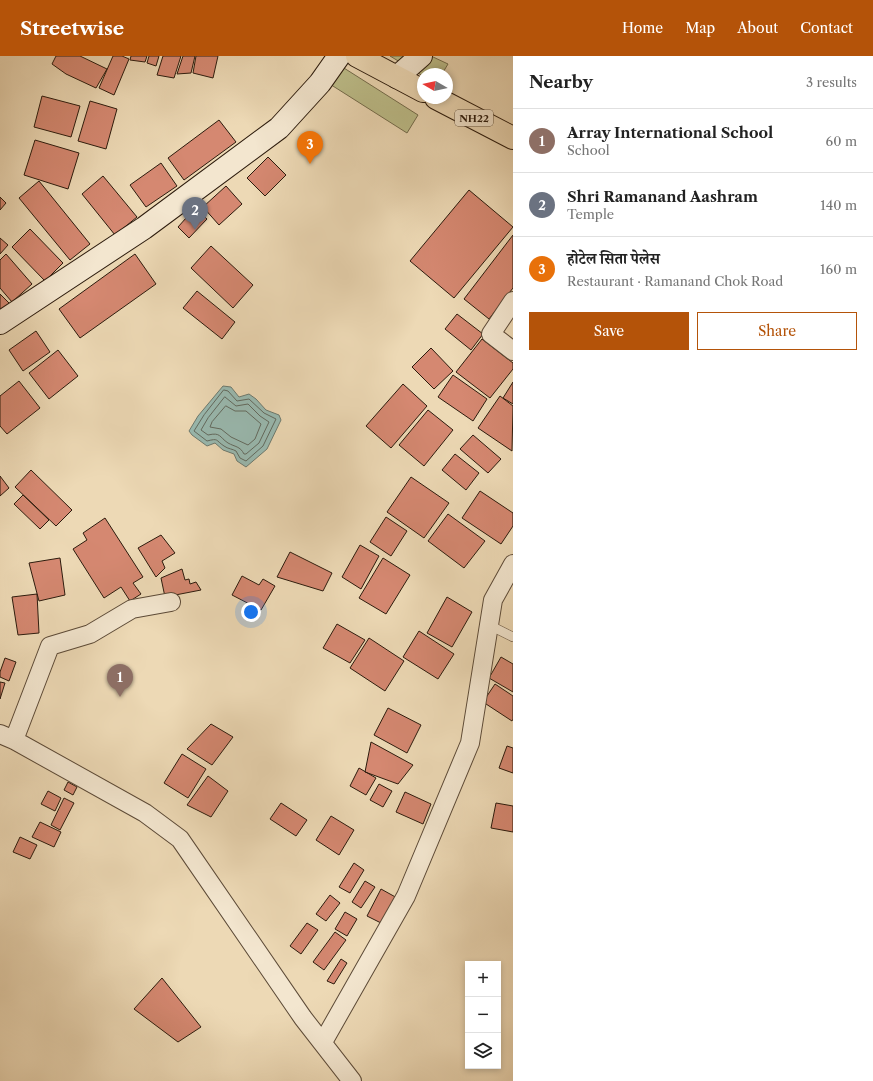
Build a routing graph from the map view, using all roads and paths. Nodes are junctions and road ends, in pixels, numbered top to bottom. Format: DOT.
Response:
graph roads {
  1 [pos="339,56"];
  2 [pos="357,56"];
  3 [pos="421,56"];
  4 [pos="397,78"];
  5 [pos="417,88"];
  6 [pos="448,104"];
  7 [pos="513,138"];
  8 [pos="513,302"];
  9 [pos="0,323"];
  10 [pos="513,351"];
  11 [pos="513,564"];
  12 [pos="172,602"];
  13 [pos="489,625"];
  14 [pos="513,637"];
  15 [pos="7,737"];
  16 [pos="323,1042"];
  17 [pos="352,1081"];
  1 -- 9 [label="main road"];
  2 -- 4 [label="highway"];
  3 -- 4 [label="main road"];
  4 -- 5 [label="highway"];
  6 -- 7 [label="highway, NH22"];
  8 -- 10 [label="street"];
  11 -- 13 [label="street"];
  12 -- 15 [label="street"];
  13 -- 14 [label="lane"];
  13 -- 16 [label="street"];
  15 -- 16 [label="street"];
  16 -- 17 [label="street"];
}
